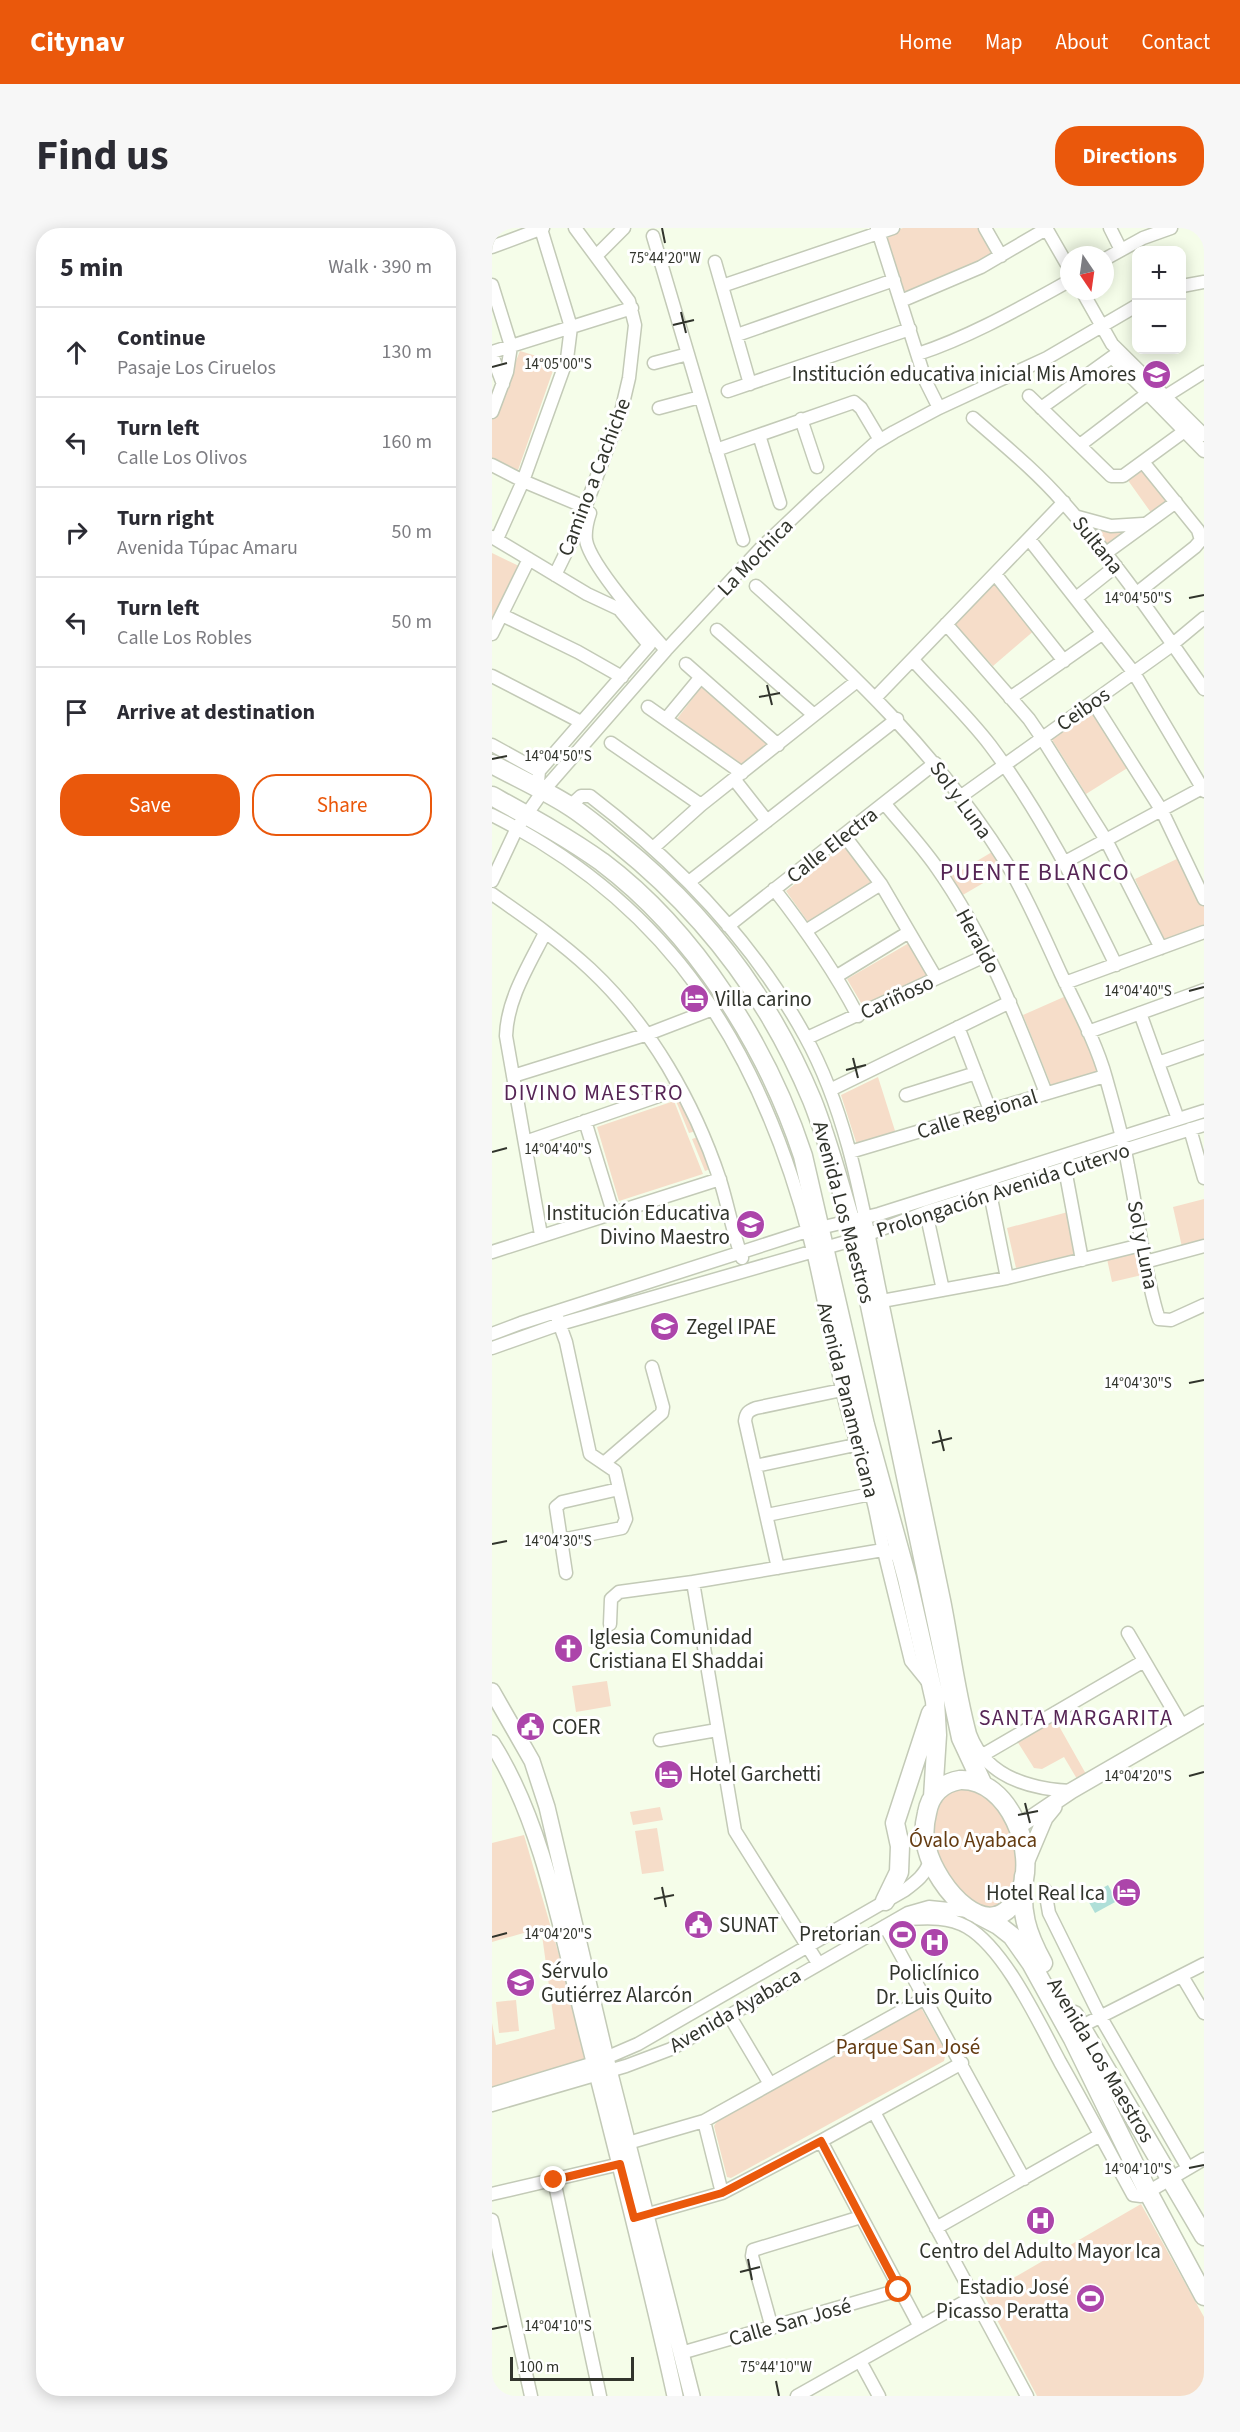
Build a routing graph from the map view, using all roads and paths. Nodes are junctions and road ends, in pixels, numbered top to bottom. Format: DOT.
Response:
graph roads {
  1 [pos="542,228"];
  2 [pos="574,228"];
  3 [pos="624,228"];
  4 [pos="893,228"];
  5 [pos="985,228"];
  6 [pos="1046,228"];
  7 [pos="1110,228"];
  8 [pos="1171,228"];
  9 [pos="878,230"];
  10 [pos="652,236"];
  11 [pos="492,247"];
  12 [pos="1121,250"];
  13 [pos="1060,252"];
  14 [pos="1114,254"];
  15 [pos="596,256"];
  16 [pos="1001,256"];
  17 [pos="715,262"];
  18 [pos="894,280"];
  19 [pos="1204,282"];
  20 [pos="492,285"];
  21 [pos="1060,285"];
  22 [pos="1186,285"];
  23 [pos="722,286"];
  24 [pos="1087,300"];
  25 [pos="901,301"];
  26 [pos="632,308"];
  27 [pos="1132,309"];
  28 [pos="571,327"];
  29 [pos="1101,327"];
  30 [pos="910,329"];
  31 [pos="736,335"];
  32 [pos="511,346"];
  33 [pos="492,353"];
  34 [pos="688,354"];
  35 [pos="918,354"];
  36 [pos="654,363"];
  37 [pos="1204,372"];
  38 [pos="503,384"];
  39 [pos="750,384"];
  40 [pos="728,391"];
  41 [pos="1148,393"];
  42 [pos="1029,396"];
  43 [pos="1166,396"];
  44 [pos="700,397"];
  45 [pos="659,408"];
  46 [pos="939,408"];
  47 [pos="1041,408"];
  48 [pos="492,412"];
  49 [pos="973,418"];
  50 [pos="801,420"];
  51 [pos="1186,430"];
  52 [pos="759,435"];
  53 [pos="1204,435"];
  54 [pos="880,440"];
  55 [pos="1080,445"];
  56 [pos="716,450"];
  57 [pos="1204,451"];
  58 [pos="603,460"];
  59 [pos="1143,462"];
  60 [pos="492,465"];
  61 [pos="817,467"];
  62 [pos="523,481"];
  63 [pos="1064,502"];
  64 [pos="1176,502"];
  65 [pos="780,503"];
  66 [pos="585,507"];
  67 [pos="1075,516"];
  68 [pos="1147,524"];
  69 [pos="494,538"];
  70 [pos="1029,538"];
  71 [pos="743,540"];
  72 [pos="1106,553"];
  73 [pos="529,559"];
  74 [pos="1116,566"];
  75 [pos="995,574"];
  76 [pos="555,575"];
  77 [pos="756,586"];
  78 [pos="1137,593"];
  79 [pos="1076,598"];
  80 [pos="623,606"];
  81 [pos="502,615"];
  82 [pos="1204,618"];
  83 [pos="946,624"];
  84 [pos="717,630"];
  85 [pos="1103,633"];
  86 [pos="492,634"];
  87 [pos="1172,644"];
  88 [pos="666,650"];
  89 [pos="913,660"];
  90 [pos="1064,661"];
  91 [pos="686,664"];
  92 [pos="1134,673"];
  93 [pos="492,676"];
  94 [pos="622,677"];
  95 [pos="700,678"];
  96 [pos="857,681"];
  97 [pos="1204,689"];
  98 [pos="876,697"];
  99 [pos="1010,698"];
  100 [pos="1094,702"];
  101 [pos="648,707"];
  102 [pos="814,715"];
  103 [pos="666,719"];
  104 [pos="897,719"];
  105 [pos="581,722"];
  106 [pos="1042,738"];
  107 [pos="612,743"];
  108 [pos="492,745"];
  109 [pos="778,745"];
  110 [pos="935,763"];
  111 [pos="492,764"];
  112 [pos="1004,765"];
  113 [pos="539,771"];
  114 [pos="738,776"];
  115 [pos="1204,789"];
  116 [pos="543,791"];
  117 [pos="492,796"];
  118 [pos="960,797"];
  119 [pos="885,804"];
  120 [pos="700,805"];
  121 [pos="570,806"];
  122 [pos="1162,811"];
  123 [pos="492,815"];
  124 [pos="522,821"];
  125 [pos="767,821"];
  126 [pos="844,835"];
  127 [pos="1106,840"];
  128 [pos="653,848"];
  129 [pos="1065,862"];
  130 [pos="492,881"];
  131 [pos="689,882"];
  132 [pos="881,884"];
  133 [pos="774,889"];
  134 [pos="492,894"];
  135 [pos="1204,899"];
  136 [pos="728,926"];
  137 [pos="807,930"];
  138 [pos="909,932"];
  139 [pos="1204,932"];
  140 [pos="545,933"];
  141 [pos="1161,948"];
  142 [pos="987,955"];
  143 [pos="1116,965"];
  144 [pos="837,976"];
  145 [pos="936,978"];
  146 [pos="1065,983"];
  147 [pos="1204,990"];
  148 [pos="1010,1002"];
  149 [pos="713,1009"];
  150 [pos="1140,1013"];
  151 [pos="858,1016"];
  152 [pos="958,1028"];
  153 [pos="1088,1032"];
  154 [pos="648,1034"];
  155 [pos="807,1038"];
  156 [pos="1204,1047"];
  157 [pos="1158,1063"];
  158 [pos="976,1073"];
  159 [pos="513,1076"];
  160 [pos="1105,1076"];
  161 [pos="679,1089"];
  162 [pos="830,1090"];
  163 [pos="1046,1093"];
  164 [pos="906,1095"];
  165 [pos="990,1110"];
  166 [pos="1204,1111"];
  167 [pos="1178,1119"];
  168 [pos="585,1121"];
  169 [pos="1204,1125"];
  170 [pos="1190,1129"];
  171 [pos="1120,1137"];
  172 [pos="525,1142"];
  173 [pos="1124,1150"];
  174 [pos="850,1152"];
  175 [pos="1065,1169"];
  176 [pos="1204,1178"];
  177 [pos="720,1179"];
  178 [pos="990,1193"];
  179 [pos="613,1212"];
  180 [pos="926,1212"];
  181 [pos="857,1218"];
  182 [pos="814,1229"];
  183 [pos="541,1235"];
  184 [pos="865,1238"];
  185 [pos="1141,1245"];
  186 [pos="1204,1246"];
  187 [pos="819,1248"];
  188 [pos="492,1252"];
  189 [pos="734,1254"];
  190 [pos="1082,1260"];
  191 [pos="1144,1262"];
  192 [pos="738,1271"];
  193 [pos="1007,1278"];
  194 [pos="943,1290"];
  195 [pos="882,1300"];
  196 [pos="1204,1305"];
  197 [pos="558,1318"];
  198 [pos="493,1341"];
  199 [pos="652,1367"];
  200 [pos="842,1390"];
  201 [pos="855,1445"];
  202 [pos="902,1460"];
  203 [pos="604,1463"];
  204 [pos="755,1467"];
  205 [pos="918,1478"];
  206 [pos="619,1489"];
  207 [pos="871,1494"];
  208 [pos="767,1515"];
  209 [pos="561,1540"];
  210 [pos="884,1550"];
  211 [pos="902,1560"];
  212 [pos="778,1568"];
  213 [pos="566,1573"];
  214 [pos="693,1582"];
  215 [pos="610,1624"];
  216 [pos="1128,1633"];
  217 [pos="1144,1661"];
  218 [pos="932,1687"];
  219 [pos="955,1688"];
  220 [pos="492,1691"];
  221 [pos="1204,1714"];
  222 [pos="1183,1726"];
  223 [pos="717,1730"];
  224 [pos="660,1740"];
  225 [pos="492,1743"];
  226 [pos="981,1756"];
  227 [pos="983,1785"];
  228 [pos="1065,1795"];
  229 [pos="933,1797"];
  230 [pos="1019,1826"];
  231 [pos="930,1861"];
  232 [pos="1024,1872"];
  233 [pos="1045,1890"];
  234 [pos="885,1901"];
  235 [pos="563,1908"];
  236 [pos="975,1913"];
  237 [pos="898,1919"];
  238 [pos="885,1926"];
  239 [pos="807,1946"];
  240 [pos="818,1963"];
  241 [pos="1204,1964"];
  242 [pos="1182,1976"];
  243 [pos="925,1998"];
  244 [pos="1204,2013"];
  245 [pos="729,2015"];
  246 [pos="1100,2016"];
  247 [pos="1080,2026"];
  248 [pos="962,2063"];
  249 [pos="602,2066"];
  250 [pos="770,2084"];
  251 [pos="492,2094"];
  252 [pos="492,2105"];
  253 [pos="874,2112"];
  254 [pos="704,2121"];
  255 [pos="1100,2135"];
  256 [pos="821,2141"];
  257 [pos="628,2143"];
  258 [pos="1204,2159"];
  259 [pos="620,2164"];
  260 [pos="1188,2168"];
  261 [pos="1171,2178"];
  262 [pos="1024,2179"];
  263 [pos="554,2180"];
  264 [pos="1148,2192"];
  265 [pos="722,2193"];
  266 [pos="492,2194"];
  267 [pos="639,2217"];
  268 [pos="861,2217"];
  269 [pos="492,2220"];
  270 [pos="936,2228"];
  271 [pos="1204,2236"];
  272 [pos="899,2290"];
  273 [pos="1204,2296"];
  274 [pos="973,2297"];
  275 [pos="920,2327"];
  276 [pos="772,2328"];
  277 [pos="681,2353"];
  278 [pos="860,2361"];
  279 [pos="531,2396"];
  280 [pos="600,2396"];
  281 [pos="675,2396"];
  282 [pos="692,2396"];
  283 [pos="797,2396"];
  284 [pos="879,2396"];
  285 [pos="1028,2396"];
  1 -- 11 [label="street"];
  1 -- 28 [label="street"];
  2 -- 15 [label="street"];
  3 -- 15 [label="street"];
  4 -- 9 [label="street"];
  5 -- 16 [label="street"];
  6 -- 13 [label="street"];
  6 -- 16 [label="street"];
  7 -- 12 [label="street"];
  8 -- 12 [label="street"];
  9 -- 18 [label="street"];
  9 -- 23 [label="street"];
  10 -- 34 [label="street"];
  12 -- 14 [label="street"];
  15 -- 26 [label="street"];
  16 -- 25 [label="street"];
  17 -- 23 [label="street"];
  18 -- 25 [label="street"];
  18 -- 31 [label="street"];
  19 -- 22 [label="street"];
  20 -- 32 [label="street"];
  21 -- 35 [label="street"];
  23 -- 31 [label="street"];
  24 -- 29 [label="street"];
  25 -- 30 [label="street"];
  26 -- 28 [label="street"];
  26 -- 58 [label="street, Camino a Cachiche"];
  27 -- 29 [label="street, La Mochica"];
  28 -- 32 [label="street"];
  28 -- 62 [label="street"];
  29 -- 43 [label="street"];
  29 -- 46 [label="street, La Mochica"];
  30 -- 35 [label="street"];
  30 -- 39 [label="street"];
  31 -- 39 [label="street"];
  32 -- 33 [label="street"];
  32 -- 38 [label="street"];
  33 -- 38 [label="street"];
  34 -- 36 [label="street"];
  34 -- 44 [label="street"];
  35 -- 46 [label="street"];
  37 -- 43 [label="street"];
  38 -- 48 [label="street"];
  39 -- 40 [label="street"];
  41 -- 47 [label="street"];
  41 -- 51 [label="street"];
  41 -- 55 [label="street"];
  42 -- 47 [label="street"];
  43 -- 53 [label="street"];
  44 -- 45 [label="street"];
  44 -- 56 [label="street"];
  46 -- 54 [label="street, La Mochica"];
  47 -- 55 [label="street"];
  49 -- 63 [label="street, Sultana"];
  50 -- 52 [label="street"];
  50 -- 54 [label="street"];
  50 -- 61 [label="street"];
  51 -- 57 [label="street"];
  51 -- 59 [label="street"];
  52 -- 56 [label="street"];
  52 -- 65 [label="street"];
  54 -- 88 [label="street, La Mochica"];
  55 -- 59 [label="street"];
  56 -- 71 [label="street"];
  58 -- 66 [label="street, Camino a Cachiche"];
  58 -- 80 [label="street"];
  59 -- 64 [label="street"];
  60 -- 62 [label="street"];
  62 -- 66 [label="street"];
  62 -- 69 [label="street"];
  63 -- 67 [label="street, Sultana"];
  63 -- 70 [label="street"];
  64 -- 68 [label="street"];
  64 -- 78 [label="street"];
  66 -- 76 [label="street, Camino a Cachiche"];
  67 -- 68 [label="street"];
  67 -- 72 [label="street, Sultana"];
  68 -- 72 [label="street"];
  69 -- 73 [label="street"];
  70 -- 75 [label="street"];
  70 -- 79 [label="street"];
  72 -- 74 [label="street, Sultana"];
  73 -- 76 [label="street"];
  73 -- 81 [label="street"];
  74 -- 78 [label="street, Sultana"];
  74 -- 79 [label="street"];
  75 -- 83 [label="street"];
  75 -- 90 [label="street"];
  76 -- 80 [label="street"];
  77 -- 96 [label="street, Sol y Luna"];
  78 -- 87 [label="street, Sultana"];
  79 -- 85 [label="street"];
  80 -- 88 [label="street"];
  80 -- 94 [label="street"];
  81 -- 86 [label="street"];
  81 -- 94 [label="street"];
  82 -- 87 [label="street, Ceibos"];
  83 -- 89 [label="street"];
  83 -- 99 [label="street"];
  84 -- 102 [label="street"];
  85 -- 90 [label="street"];
  85 -- 92 [label="street"];
  87 -- 92 [label="street, Ceibos"];
  87 -- 97 [label="street, Sultana"];
  88 -- 116 [label="street, La Mochica"];
  89 -- 98 [label="street"];
  89 -- 112 [label="street"];
  90 -- 99 [label="street"];
  91 -- 95 [label="street"];
  92 -- 100 [label="street, Ceibos"];
  92 -- 115 [label="street"];
  93 -- 105 [label="street"];
  94 -- 105 [label="street"];
  95 -- 103 [label="street"];
  95 -- 109 [label="street"];
  96 -- 98 [label="street, Sol y Luna"];
  96 -- 102 [label="street"];
  98 -- 104 [label="street, Sol y Luna"];
  99 -- 106 [label="street"];
  100 -- 106 [label="street, Ceibos"];
  100 -- 122 [label="street"];
  101 -- 103 [label="street"];
  102 -- 109 [label="street"];
  103 -- 114 [label="street"];
  104 -- 110 [label="street, Sol y Luna"];
  104 -- 125 [label="street"];
  105 -- 113 [label="street"];
  106 -- 112 [label="street, Ceibos"];
  106 -- 127 [label="street"];
  107 -- 120 [label="street"];
  108 -- 113 [label="street"];
  109 -- 114 [label="street"];
  110 -- 118 [label="street, Sol y Luna"];
  110 -- 119 [label="street, Calle Electra"];
  111 -- 116 [label="highway, Avenida Los Maestros"];
  112 -- 118 [label="street, Ceibos"];
  112 -- 129 [label="street"];
  113 -- 116 [label="street"];
  114 -- 120 [label="street"];
  114 -- 125 [label="street"];
  115 -- 122 [label="street"];
  116 -- 121 [label="highway, Avenida Los Maestros"];
  116 -- 124 [label="street, La Mochica"];
  117 -- 124 [label="highway, Avenida Los Maestros"];
  118 -- 146 [label="street, Sol y Luna"];
  119 -- 126 [label="street, Calle Electra"];
  119 -- 142 [label="street, Heraldo"];
  120 -- 128 [label="street"];
  121 -- 128 [label="street"];
  121 -- 181 [label="highway, Avenida Los Maestros"];
  122 -- 127 [label="street"];
  122 -- 135 [label="street"];
  123 -- 124 [label="street"];
  124 -- 130 [label="street, La Mochica"];
  124 -- 149 [label="street"];
  124 -- 182 [label="highway, Avenida Los Maestros"];
  125 -- 131 [label="street"];
  126 -- 132 [label="street"];
  126 -- 133 [label="street, Calle Electra"];
  127 -- 129 [label="street"];
  127 -- 141 [label="street"];
  128 -- 131 [label="street"];
  129 -- 143 [label="street"];
  131 -- 136 [label="street"];
  132 -- 137 [label="street"];
  132 -- 138 [label="street"];
  133 -- 136 [label="street, Calle Electra"];
  133 -- 137 [label="street"];
  134 -- 140 [label="street"];
  136 -- 155 [label="street"];
  137 -- 144 [label="street"];
  138 -- 144 [label="street"];
  138 -- 145 [label="street"];
  139 -- 141 [label="street"];
  140 -- 154 [label="street"];
  140 -- 159 [label="street"];
  141 -- 143 [label="street"];
  142 -- 145 [label="street, Cariñoso"];
  142 -- 148 [label="street, Heraldo"];
  143 -- 146 [label="street"];
  144 -- 151 [label="street"];
  145 -- 151 [label="street, Cariñoso"];
  146 -- 153 [label="street, Sol y Luna"];
  147 -- 150 [label="street"];
  148 -- 152 [label="street"];
  148 -- 163 [label="street, Heraldo"];
  149 -- 154 [label="street"];
  149 -- 182 [label="street"];
  150 -- 153 [label="street"];
  150 -- 157 [label="street"];
  151 -- 155 [label="street, Cariñoso"];
  152 -- 158 [label="street"];
  152 -- 162 [label="street"];
  153 -- 160 [label="street, Sol y Luna"];
  154 -- 159 [label="street"];
  154 -- 161 [label="street"];
  155 -- 162 [label="street"];
  156 -- 157 [label="street"];
  157 -- 167 [label="street"];
  158 -- 164 [label="street"];
  158 -- 165 [label="street"];
  159 -- 172 [label="street"];
  160 -- 163 [label="street, Calle Regional"];
  160 -- 171 [label="street, Sol y Luna"];
  161 -- 168 [label="street"];
  161 -- 177 [label="street"];
  162 -- 174 [label="street"];
  163 -- 165 [label="street, Calle Regional"];
  165 -- 174 [label="street, Calle Regional"];
  166 -- 167 [label="street, Prolongación Avenida Cutervo"];
  167 -- 171 [label="street, Prolongación Avenida Cutervo"];
  168 -- 172 [label="street"];
  168 -- 179 [label="street"];
  169 -- 170 [label="street, Prolongación Avenida Cutervo"];
  170 -- 173 [label="street, Prolongación Avenida Cutervo"];
  170 -- 176 [label="street"];
  171 -- 173 [label="street, Sol y Luna"];
  171 -- 181 [label="street, Prolongación Avenida Cutervo"];
  172 -- 183 [label="street"];
  173 -- 175 [label="street, Prolongación Avenida Cutervo"];
  173 -- 185 [label="street, Sol y Luna"];
  174 -- 181 [label="street"];
  175 -- 178 [label="street, Prolongación Avenida Cutervo"];
  175 -- 190 [label="street"];
  177 -- 179 [label="street"];
  177 -- 189 [label="street"];
  178 -- 180 [label="street, Prolongación Avenida Cutervo"];
  178 -- 193 [label="street"];
  179 -- 183 [label="street"];
  180 -- 184 [label="street, Prolongación Avenida Cutervo"];
  180 -- 194 [label="street"];
  181 -- 182 [label="street, Prolongación Avenida Cutervo"];
  181 -- 184 [label="highway, Avenida Los Maestros"];
  182 -- 187 [label="highway, Avenida Los Maestros"];
  182 -- 189 [label="street, Prolongación Avenida Cutervo"];
  183 -- 188 [label="street"];
  184 -- 187 [label="street, Prolongación Avenida Cutervo"];
  184 -- 195 [label="street"];
  184 -- 202 [label="highway, Avenida Los Maestros"];
  185 -- 190 [label="street"];
  185 -- 191 [label="street, Sol y Luna"];
  186 -- 191 [label="street"];
  187 -- 192 [label="street, Prolongación Avenida Cutervo"];
  187 -- 200 [label="street, Avenida Panamericana"];
  187 -- 211 [label="highway, Avenida Los Maestros"];
  189 -- 192 [label="street"];
  189 -- 197 [label="street, Prolongación Avenida Cutervo"];
  190 -- 193 [label="street"];
  191 -- 196 [label="street, Sol y Luna"];
  192 -- 197 [label="street, Prolongación Avenida Cutervo"];
  193 -- 194 [label="street"];
  194 -- 195 [label="street"];
  195 -- 205 [label="street"];
  197 -- 198 [label="street, Prolongación Avenida Cutervo"];
  197 -- 203 [label="street"];
  199 -- 203 [label="street"];
  200 -- 201 [label="street, Avenida Panamericana"];
  200 -- 204 [label="street"];
  201 -- 204 [label="street"];
  201 -- 207 [label="street, Avenida Panamericana"];
  202 -- 205 [label="highway"];
  202 -- 219 [label="highway, Avenida Los Maestros"];
  203 -- 206 [label="street"];
  204 -- 208 [label="street"];
  205 -- 219 [label="street"];
  206 -- 209 [label="street"];
  206 -- 209 [label="street"];
  207 -- 208 [label="street"];
  207 -- 210 [label="street, Avenida Panamericana"];
  208 -- 212 [label="street"];
  209 -- 213 [label="street"];
  210 -- 211 [label="street"];
  210 -- 212 [label="street"];
  210 -- 218 [label="street, Avenida Panamericana"];
  211 -- 218 [label="highway, Avenida Los Maestros"];
  212 -- 214 [label="street"];
  214 -- 215 [label="street"];
  214 -- 223 [label="street"];
  216 -- 217 [label="street"];
  217 -- 222 [label="street"];
  217 -- 226 [label="street"];
  218 -- 229 [label="highway, Avenida Los Maestros"];
  218 -- 234 [label="highway"];
  219 -- 226 [label="street"];
  219 -- 227 [label="highway, Avenida Los Maestros"];
  220 -- 235 [label="main road"];
  221 -- 222 [label="main road"];
  222 -- 228 [label="main road"];
  223 -- 224 [label="street"];
  223 -- 239 [label="street"];
  225 -- 235 [label="main road"];
  226 -- 228 [label="street"];
  227 -- 229 [label="highway"];
  227 -- 230 [label="highway"];
  228 -- 230 [label="main road"];
  228 -- 232 [label="main road"];
  229 -- 231 [label="highway"];
  230 -- 232 [label="highway"];
  231 -- 234 [label="street, Avenida Ayabaca"];
  231 -- 236 [label="highway"];
  232 -- 236 [label="highway"];
  232 -- 247 [label="highway, Avenida Los Maestros"];
  233 -- 246 [label="street"];
  234 -- 239 [label="street, Avenida Ayabaca"];
  235 -- 249 [label="main road"];
  236 -- 237 [label="street, Avenida Ayabaca"];
  236 -- 264 [label="highway, Avenida Los Maestros"];
  237 -- 238 [label="street, Avenida Ayabaca"];
  237 -- 255 [label="street, Avenida Los Maestros"];
  238 -- 240 [label="street, Avenida Ayabaca"];
  238 -- 243 [label="street"];
  239 -- 240 [label="street"];
  239 -- 249 [label="street, Avenida Ayabaca"];
  240 -- 245 [label="street, Avenida Ayabaca"];
  241 -- 242 [label="street"];
  242 -- 244 [label="street"];
  242 -- 246 [label="street"];
  243 -- 248 [label="street"];
  243 -- 250 [label="street"];
  245 -- 249 [label="street, Avenida Ayabaca"];
  245 -- 250 [label="street"];
  246 -- 247 [label="street"];
  246 -- 260 [label="street"];
  247 -- 261 [label="highway, Avenida Los Maestros"];
  248 -- 253 [label="street"];
  248 -- 262 [label="street"];
  249 -- 251 [label="street, Avenida Ayabaca"];
  249 -- 252 [label="street, Avenida Ayabaca"];
  249 -- 257 [label="main road"];
  249 -- 259 [label="main road"];
  250 -- 254 [label="street"];
  253 -- 256 [label="street"];
  253 -- 270 [label="street"];
  254 -- 257 [label="street"];
  254 -- 265 [label="street"];
  255 -- 262 [label="street"];
  255 -- 264 [label="street, Avenida Los Maestros"];
  256 -- 265 [label="street"];
  256 -- 268 [label="street"];
  257 -- 267 [label="main road"];
  258 -- 260 [label="street"];
  259 -- 263 [label="street"];
  259 -- 267 [label="main road"];
  260 -- 261 [label="street"];
  261 -- 264 [label="street"];
  261 -- 271 [label="highway, Avenida Los Maestros"];
  262 -- 270 [label="street"];
  263 -- 266 [label="street"];
  263 -- 280 [label="street"];
  264 -- 273 [label="highway, Avenida Los Maestros"];
  265 -- 267 [label="street"];
  267 -- 277 [label="main road"];
  267 -- 281 [label="main road"];
  268 -- 272 [label="street"];
  268 -- 276 [label="street"];
  269 -- 279 [label="street"];
  270 -- 274 [label="street"];
  272 -- 275 [label="street"];
  272 -- 276 [label="street, Calle San José"];
  274 -- 275 [label="street"];
  274 -- 285 [label="street"];
  275 -- 278 [label="street"];
  276 -- 277 [label="street, Calle San José"];
  277 -- 282 [label="main road"];
  278 -- 283 [label="street"];
  278 -- 284 [label="street"];
}
